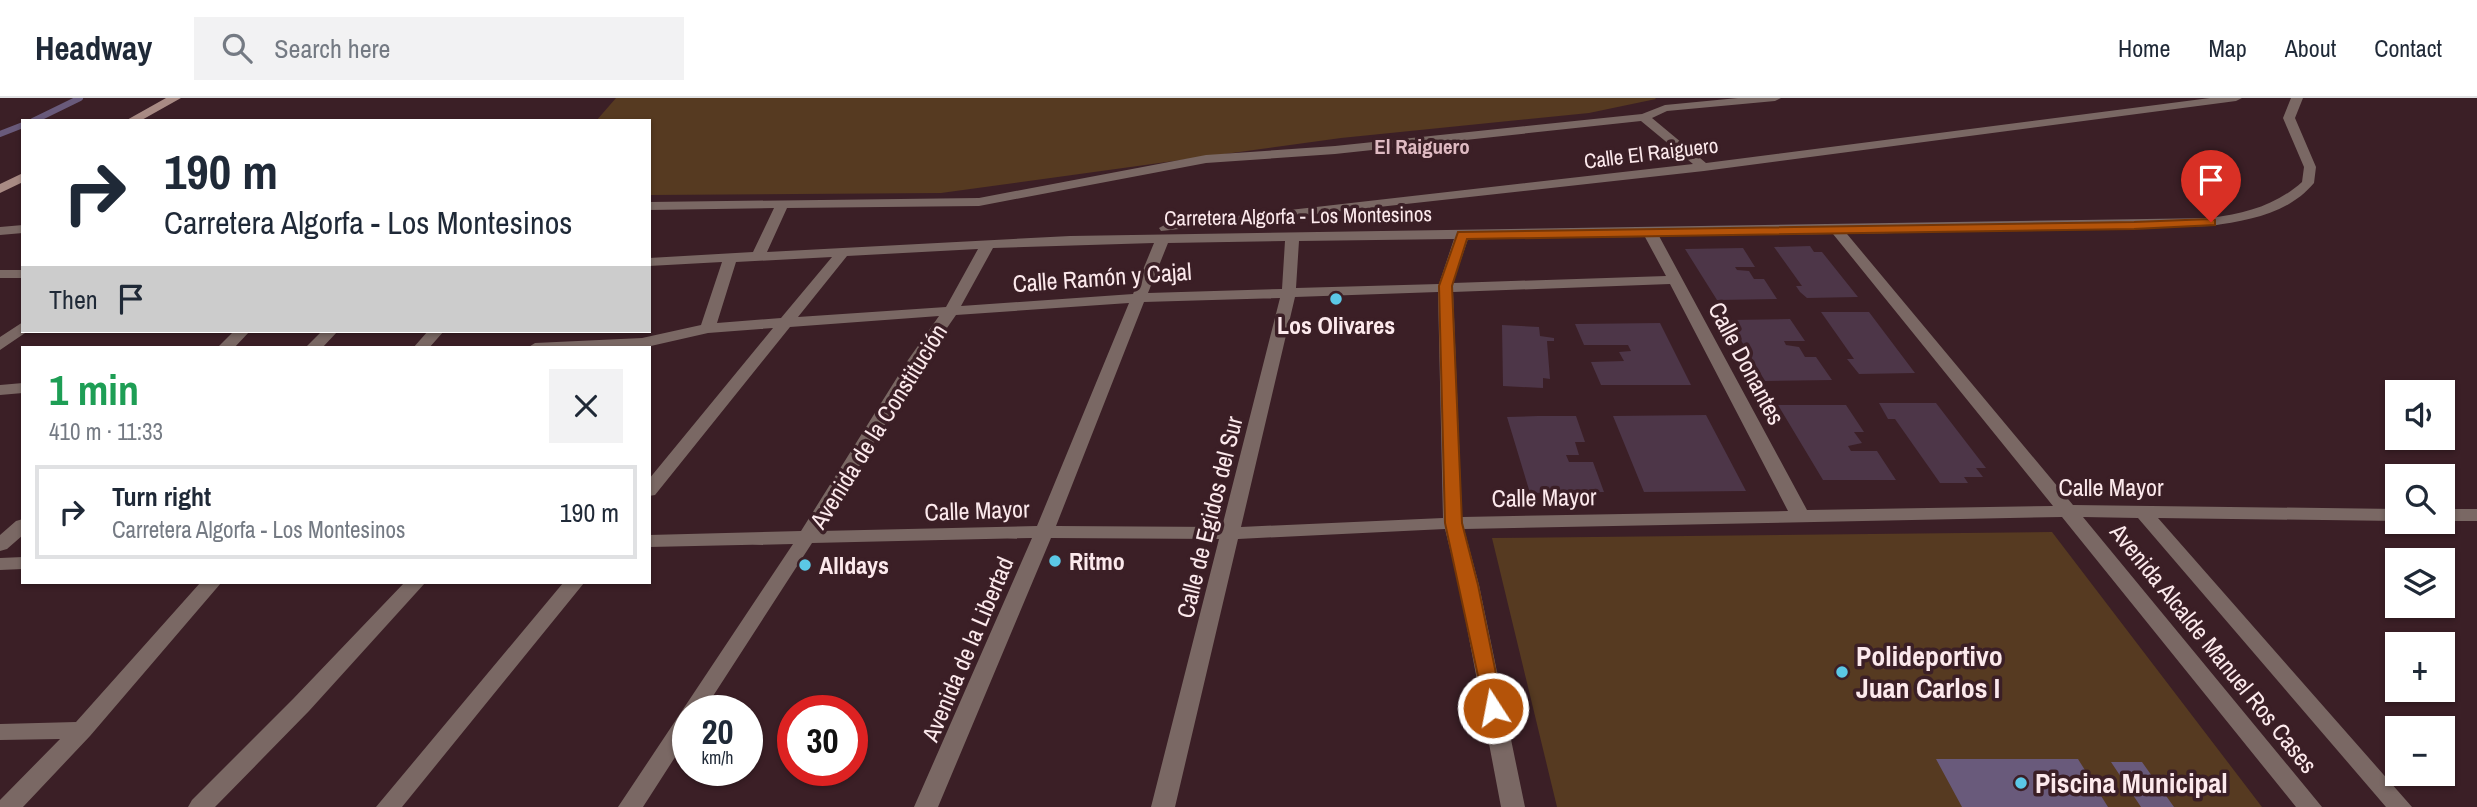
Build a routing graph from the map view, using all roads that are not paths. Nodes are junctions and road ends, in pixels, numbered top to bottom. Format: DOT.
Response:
graph roads {
  1 [pos="175,98"];
  2 [pos="1775,98"];
  3 [pos="2236,98"];
  4 [pos="2297,98"];
  5 [pos="1644,117"];
  6 [pos="135,119"];
  7 [pos="1704,167"];
  8 [pos="21,178"];
  9 [pos="0,189"];
  10 [pos="782,205"];
  11 [pos="651,206"];
  12 [pos="21,229"];
  13 [pos="1837,230"];
  14 [pos="0,231"];
  15 [pos="1650,233"];
  16 [pos="1462,235"];
  17 [pos="1292,237"];
  18 [pos="1163,238"];
  19 [pos="1070,240"];
  20 [pos="988,244"];
  21 [pos="842,253"];
  22 [pos="758,256"];
  23 [pos="730,258"];
  24 [pos="651,262"];
  25 [pos="0,274"];
  26 [pos="21,274"];
  27 [pos="1674,280"];
  28 [pos="1445,286"];
  29 [pos="1289,291"];
  30 [pos="1139,298"];
  31 [pos="951,312"];
  32 [pos="785,324"];
  33 [pos="708,328"];
  34 [pos="21,329"];
  35 [pos="241,333"];
  36 [pos="328,333"];
  37 [pos="0,345"];
  38 [pos="227,346"];
  39 [pos="315,346"];
  40 [pos="640,346"];
  41 [pos="21,388"];
  42 [pos="0,390"];
  43 [pos="651,489"];
  44 [pos="2067,511"];
  45 [pos="2143,512"];
  46 [pos="2385,514"];
  47 [pos="2455,515"];
  48 [pos="2477,515"];
  49 [pos="1801,517"];
  50 [pos="1453,523"];
  51 [pos="21,527"];
  52 [pos="1044,533"];
  53 [pos="1230,533"];
  54 [pos="805,540"];
  55 [pos="651,541"];
  56 [pos="0,545"];
  57 [pos="21,563"];
  58 [pos="0,564"];
  59 [pos="210,584"];
  60 [pos="414,584"];
  61 [pos="573,584"];
  62 [pos="703,695"];
  63 [pos="82,730"];
  64 [pos="0,732"];
  65 [pos="672,743"];
  66 [pos="8,807"];
  67 [pos="200,807"];
  68 [pos="388,807"];
  69 [pos="630,807"];
  70 [pos="926,807"];
  71 [pos="1163,807"];
  72 [pos="1513,807"];
  73 [pos="2310,807"];
  74 [pos="2400,807"];
  1 -- 6 [label="main road"];
  2 -- 5 [label="street"];
  3 -- 7 [label="street, Calle El Raiguero"];
  4 -- 13 [label="street, Carretera Algorfa - Los Montesinos"];
  5 -- 7 [label="street"];
  5 -- 10 [label="street"];
  7 -- 19 [label="street, Calle El Raiguero"];
  8 -- 9 [label="main road"];
  10 -- 11 [label="street"];
  10 -- 22 [label="street"];
  12 -- 14 [label="street"];
  13 -- 15 [label="street, Carretera Algorfa - Los Montesinos"];
  13 -- 44 [label="street, Avenida Alcalde Manuel Ros Cases"];
  15 -- 16 [label="street, Carretera Algorfa - Los Montesinos"];
  15 -- 27 [label="street, Calle Donantes"];
  16 -- 17 [label="street, Carretera Algorfa - Los Montesinos"];
  16 -- 28 [label="street"];
  17 -- 18 [label="street, Carretera Algorfa - Los Montesinos"];
  17 -- 29 [label="street, Calle de Egidos del Sur"];
  18 -- 19 [label="street, Carretera Algorfa - Los Montesinos"];
  18 -- 30 [label="street, Avenida de la Libertad"];
  19 -- 20 [label="street, Carretera Algorfa - Los Montesinos"];
  20 -- 21 [label="street, Carretera Algorfa - Los Montesinos"];
  20 -- 31 [label="street, Avenida de la Constitución"];
  21 -- 22 [label="street, Carretera Algorfa - Los Montesinos"];
  21 -- 32 [label="street"];
  22 -- 23 [label="street, Carretera Algorfa - Los Montesinos"];
  23 -- 24 [label="street, Carretera Algorfa - Los Montesinos"];
  23 -- 33 [label="street"];
  25 -- 26 [label="street"];
  27 -- 28 [label="street, Calle Ramón y Cajal"];
  27 -- 49 [label="street, Calle Donantes"];
  28 -- 29 [label="street, Calle Ramón y Cajal"];
  28 -- 50 [label="street"];
  29 -- 30 [label="street, Calle Ramón y Cajal"];
  29 -- 53 [label="street, Calle de Egidos del Sur"];
  30 -- 31 [label="street, Calle Ramón y Cajal"];
  30 -- 52 [label="street, Avenida de la Libertad"];
  31 -- 32 [label="street, Calle Ramón y Cajal"];
  31 -- 54 [label="street, Avenida de la Constitución"];
  32 -- 33 [label="street, Calle Ramón y Cajal"];
  32 -- 43 [label="street"];
  33 -- 40 [label="street, Calle Ramón y Cajal"];
  34 -- 37 [label="street"];
  35 -- 38 [label="street"];
  36 -- 39 [label="street"];
  41 -- 42 [label="street"];
  44 -- 45 [label="street, Calle Mayor"];
  44 -- 49 [label="street, Calle Mayor"];
  44 -- 73 [label="street, Avenida Alcalde Manuel Ros Cases"];
  45 -- 46 [label="street, Calle Mayor"];
  45 -- 74 [label="street, Avenida Alcalde Manuel Ros Cases"];
  47 -- 48 [label="street"];
  49 -- 50 [label="street, Calle Mayor"];
  50 -- 53 [label="street, Calle Mayor"];
  50 -- 72 [label="street"];
  51 -- 56 [label="street"];
  52 -- 53 [label="street, Calle Mayor"];
  52 -- 54 [label="street, Calle Mayor"];
  52 -- 70 [label="street, Avenida de la Libertad"];
  53 -- 71 [label="street, Calle de Egidos del Sur"];
  54 -- 55 [label="street, Calle Mayor"];
  54 -- 62 [label="street, Avenida de la Constitución"];
  57 -- 58 [label="street"];
  59 -- 63 [label="street"];
  60 -- 67 [label="street"];
  61 -- 68 [label="street"];
  63 -- 64 [label="street"];
  63 -- 66 [label="street"];
  65 -- 69 [label="street"];
}
